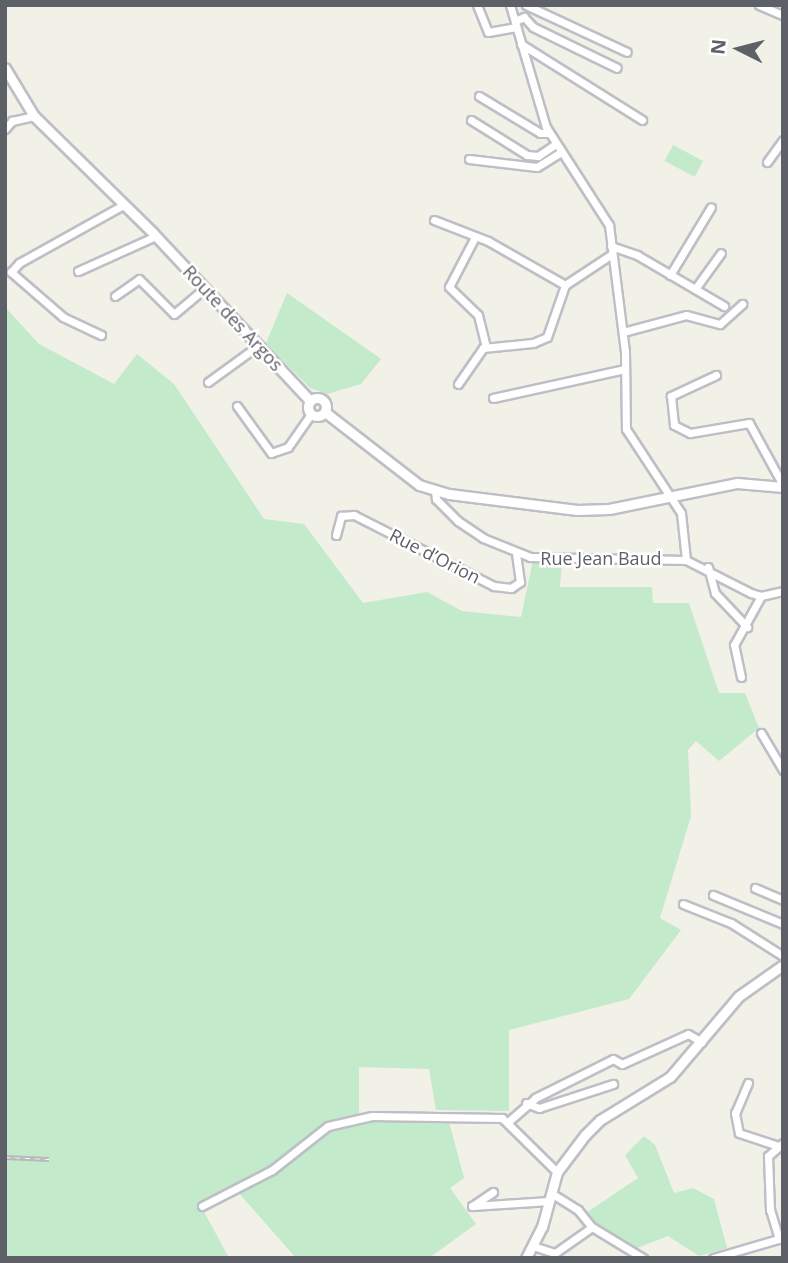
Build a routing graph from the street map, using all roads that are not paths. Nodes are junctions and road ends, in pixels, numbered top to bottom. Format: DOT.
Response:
graph roads {
  1 [pos="477,5"];
  2 [pos="510,5"];
  3 [pos="526,5"];
  4 [pos="759,5"];
  5 [pos="783,15"];
  6 [pos="516,24"];
  7 [pos="520,44"];
  8 [pos="627,52"];
  9 [pos="5,68"];
  10 [pos="617,68"];
  11 [pos="479,96"];
  12 [pos="34,116"];
  13 [pos="471,120"];
  14 [pos="642,120"];
  15 [pos="5,129"];
  16 [pos="549,133"];
  17 [pos="783,140"];
  18 [pos="556,144"];
  19 [pos="561,152"];
  20 [pos="469,159"];
  21 [pos="766,162"];
  22 [pos="127,206"];
  23 [pos="710,207"];
  24 [pos="434,219"];
  25 [pos="156,236"];
  26 [pos="475,237"];
  27 [pos="78,239"];
  28 [pos="612,250"];
  29 [pos="721,253"];
  30 [pos="78,271"];
  31 [pos="670,275"];
  32 [pos="565,285"];
  33 [pos="205,288"];
  34 [pos="695,289"];
  35 [pos="115,296"];
  36 [pos="742,304"];
  37 [pos="724,306"];
  38 [pos="623,332"];
  39 [pos="100,335"];
  40 [pos="259,345"];
  41 [pos="486,346"];
  42 [pos="625,369"];
  43 [pos="716,375"];
  44 [pos="208,382"];
  45 [pos="458,384"];
  46 [pos="493,398"];
  47 [pos="310,401"];
  48 [pos="237,406"];
  49 [pos="325,412"];
  50 [pos="311,414"];
  51 [pos="783,486"];
  52 [pos="435,491"];
  53 [pos="671,496"];
  54 [pos="336,535"];
  55 [pos="516,552"];
  56 [pos="530,557"];
  57 [pos="686,560"];
  58 [pos="708,567"];
  59 [pos="521,575"];
  60 [pos="783,583"];
  61 [pos="782,591"];
  62 [pos="761,596"];
  63 [pos="747,627"];
  64 [pos="741,677"];
  65 [pos="761,733"];
  66 [pos="783,770"];
  67 [pos="755,888"];
  68 [pos="713,895"];
  69 [pos="783,900"];
  70 [pos="684,904"];
  71 [pos="783,924"];
  72 [pos="783,956"];
  73 [pos="783,965"];
  74 [pos="702,1042"];
  75 [pos="748,1083"];
  76 [pos="613,1084"];
  77 [pos="526,1103"];
  78 [pos="509,1121"];
  79 [pos="780,1144"];
  80 [pos="557,1172"];
  81 [pos="493,1192"];
  82 [pos="550,1197"];
  83 [pos="202,1206"];
  84 [pos="592,1227"];
  85 [pos="781,1238"];
  86 [pos="533,1246"];
  87 [pos="526,1258"];
  88 [pos="643,1258"];
  89 [pos="713,1258"];
  1 -- 6 [label="street"];
  2 -- 6 [label="street"];
  3 -- 8 [label="street"];
  4 -- 5 [label="street"];
  6 -- 7 [label="street"];
  6 -- 10 [label="street"];
  7 -- 14 [label="street"];
  7 -- 16 [label="street"];
  9 -- 12 [label="street, Route des Argos"];
  11 -- 16 [label="street"];
  12 -- 15 [label="street"];
  12 -- 22 [label="street, Route des Argos"];
  13 -- 18 [label="street"];
  16 -- 18 [label="street"];
  17 -- 21 [label="street"];
  18 -- 19 [label="street"];
  19 -- 20 [label="street"];
  19 -- 28 [label="street"];
  22 -- 25 [label="street, Route des Argos"];
  22 -- 27 [label="street"];
  22 -- 39 [label="street"];
  23 -- 31 [label="street"];
  24 -- 26 [label="street"];
  25 -- 30 [label="street"];
  25 -- 33 [label="street, Route des Argos"];
  26 -- 32 [label="street"];
  26 -- 41 [label="street"];
  28 -- 31 [label="street"];
  28 -- 32 [label="street"];
  28 -- 38 [label="street"];
  29 -- 34 [label="street"];
  31 -- 34 [label="street"];
  32 -- 41 [label="street"];
  33 -- 35 [label="street"];
  33 -- 40 [label="street, Route des Argos"];
  34 -- 37 [label="street"];
  36 -- 38 [label="street"];
  38 -- 42 [label="street"];
  40 -- 44 [label="street"];
  40 -- 47 [label="street, Route des Argos"];
  41 -- 45 [label="street"];
  42 -- 46 [label="street"];
  42 -- 53 [label="street"];
  43 -- 51 [label="street"];
  47 -- 49 [label="street, Route des Argos"];
  47 -- 50 [label="street"];
  48 -- 50 [label="street"];
  49 -- 50 [label="street"];
  49 -- 52 [label="street"];
  51 -- 53 [label="street"];
  52 -- 53 [label="street"];
  52 -- 55 [label="street, Rue Jean Baud"];
  53 -- 57 [label="street"];
  54 -- 59 [label="street, Rue d’Orion"];
  55 -- 56 [label="street, Rue Jean Baud"];
  55 -- 59 [label="street"];
  56 -- 57 [label="street, Rue Jean Baud"];
  56 -- 59 [label="street"];
  57 -- 58 [label="street, Rue Jean Baud"];
  58 -- 62 [label="street, Rue Jean Baud"];
  58 -- 63 [label="street"];
  60 -- 61 [label="street"];
  61 -- 62 [label="street"];
  62 -- 63 [label="street"];
  63 -- 64 [label="street"];
  65 -- 66 [label="street"];
  67 -- 69 [label="street"];
  68 -- 71 [label="street"];
  70 -- 72 [label="street"];
  73 -- 74 [label="street"];
  74 -- 77 [label="street"];
  74 -- 80 [label="street"];
  75 -- 79 [label="street"];
  76 -- 77 [label="street"];
  77 -- 78 [label="street"];
  78 -- 80 [label="street"];
  78 -- 83 [label="street"];
  79 -- 85 [label="street"];
  80 -- 82 [label="street"];
  81 -- 82 [label="street"];
  82 -- 84 [label="street"];
  82 -- 86 [label="street"];
  84 -- 86 [label="street"];
  84 -- 88 [label="street"];
  85 -- 89 [label="street"];
  86 -- 87 [label="street"];
}
